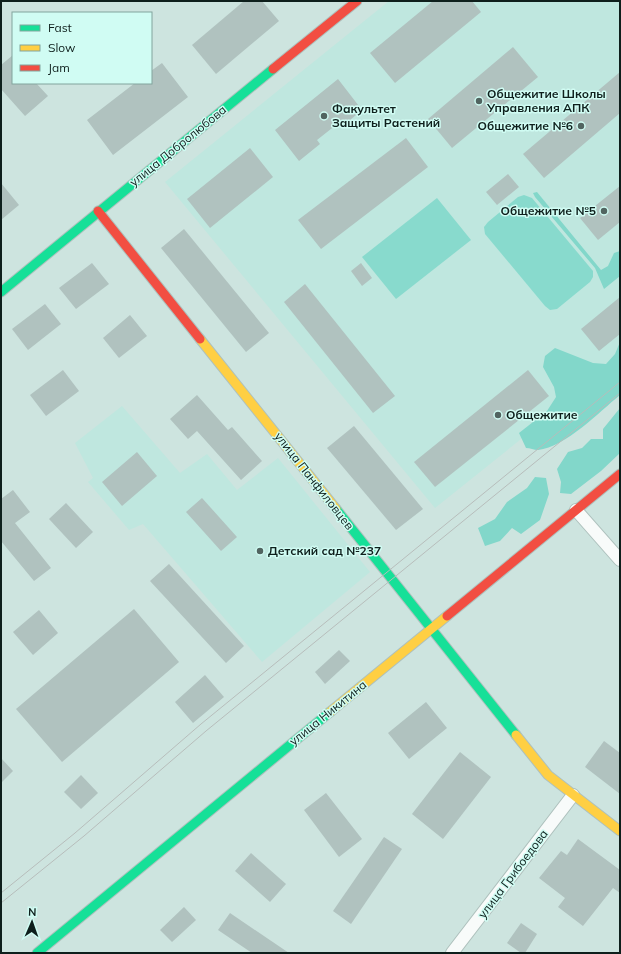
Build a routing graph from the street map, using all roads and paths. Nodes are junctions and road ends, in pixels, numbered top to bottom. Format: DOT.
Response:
graph roads {
  1 [pos="357,1"];
  2 [pos="98,211"];
  3 [pos="1,292"];
  4 [pos="620,474"];
  5 [pos="576,510"];
  6 [pos="620,560"];
  7 [pos="432,628"];
  8 [pos="573,794"];
  9 [pos="620,831"];
  10 [pos="36,953"];
  11 [pos="452,953"];
  1 -- 2 [label="street, улица Добролюбова"];
  2 -- 3 [label="street, улица Добролюбова"];
  2 -- 7 [label="street, улица Панфиловцев"];
  4 -- 5 [label="street, улица Никитина"];
  5 -- 6 [label="street"];
  5 -- 7 [label="street, улица Никитина"];
  7 -- 8 [label="street, улица Панфиловцев"];
  7 -- 10 [label="street, улица Никитина"];
  8 -- 9 [label="street, улица Панфиловцев"];
  8 -- 11 [label="street, улица Грибоедова"];
}
